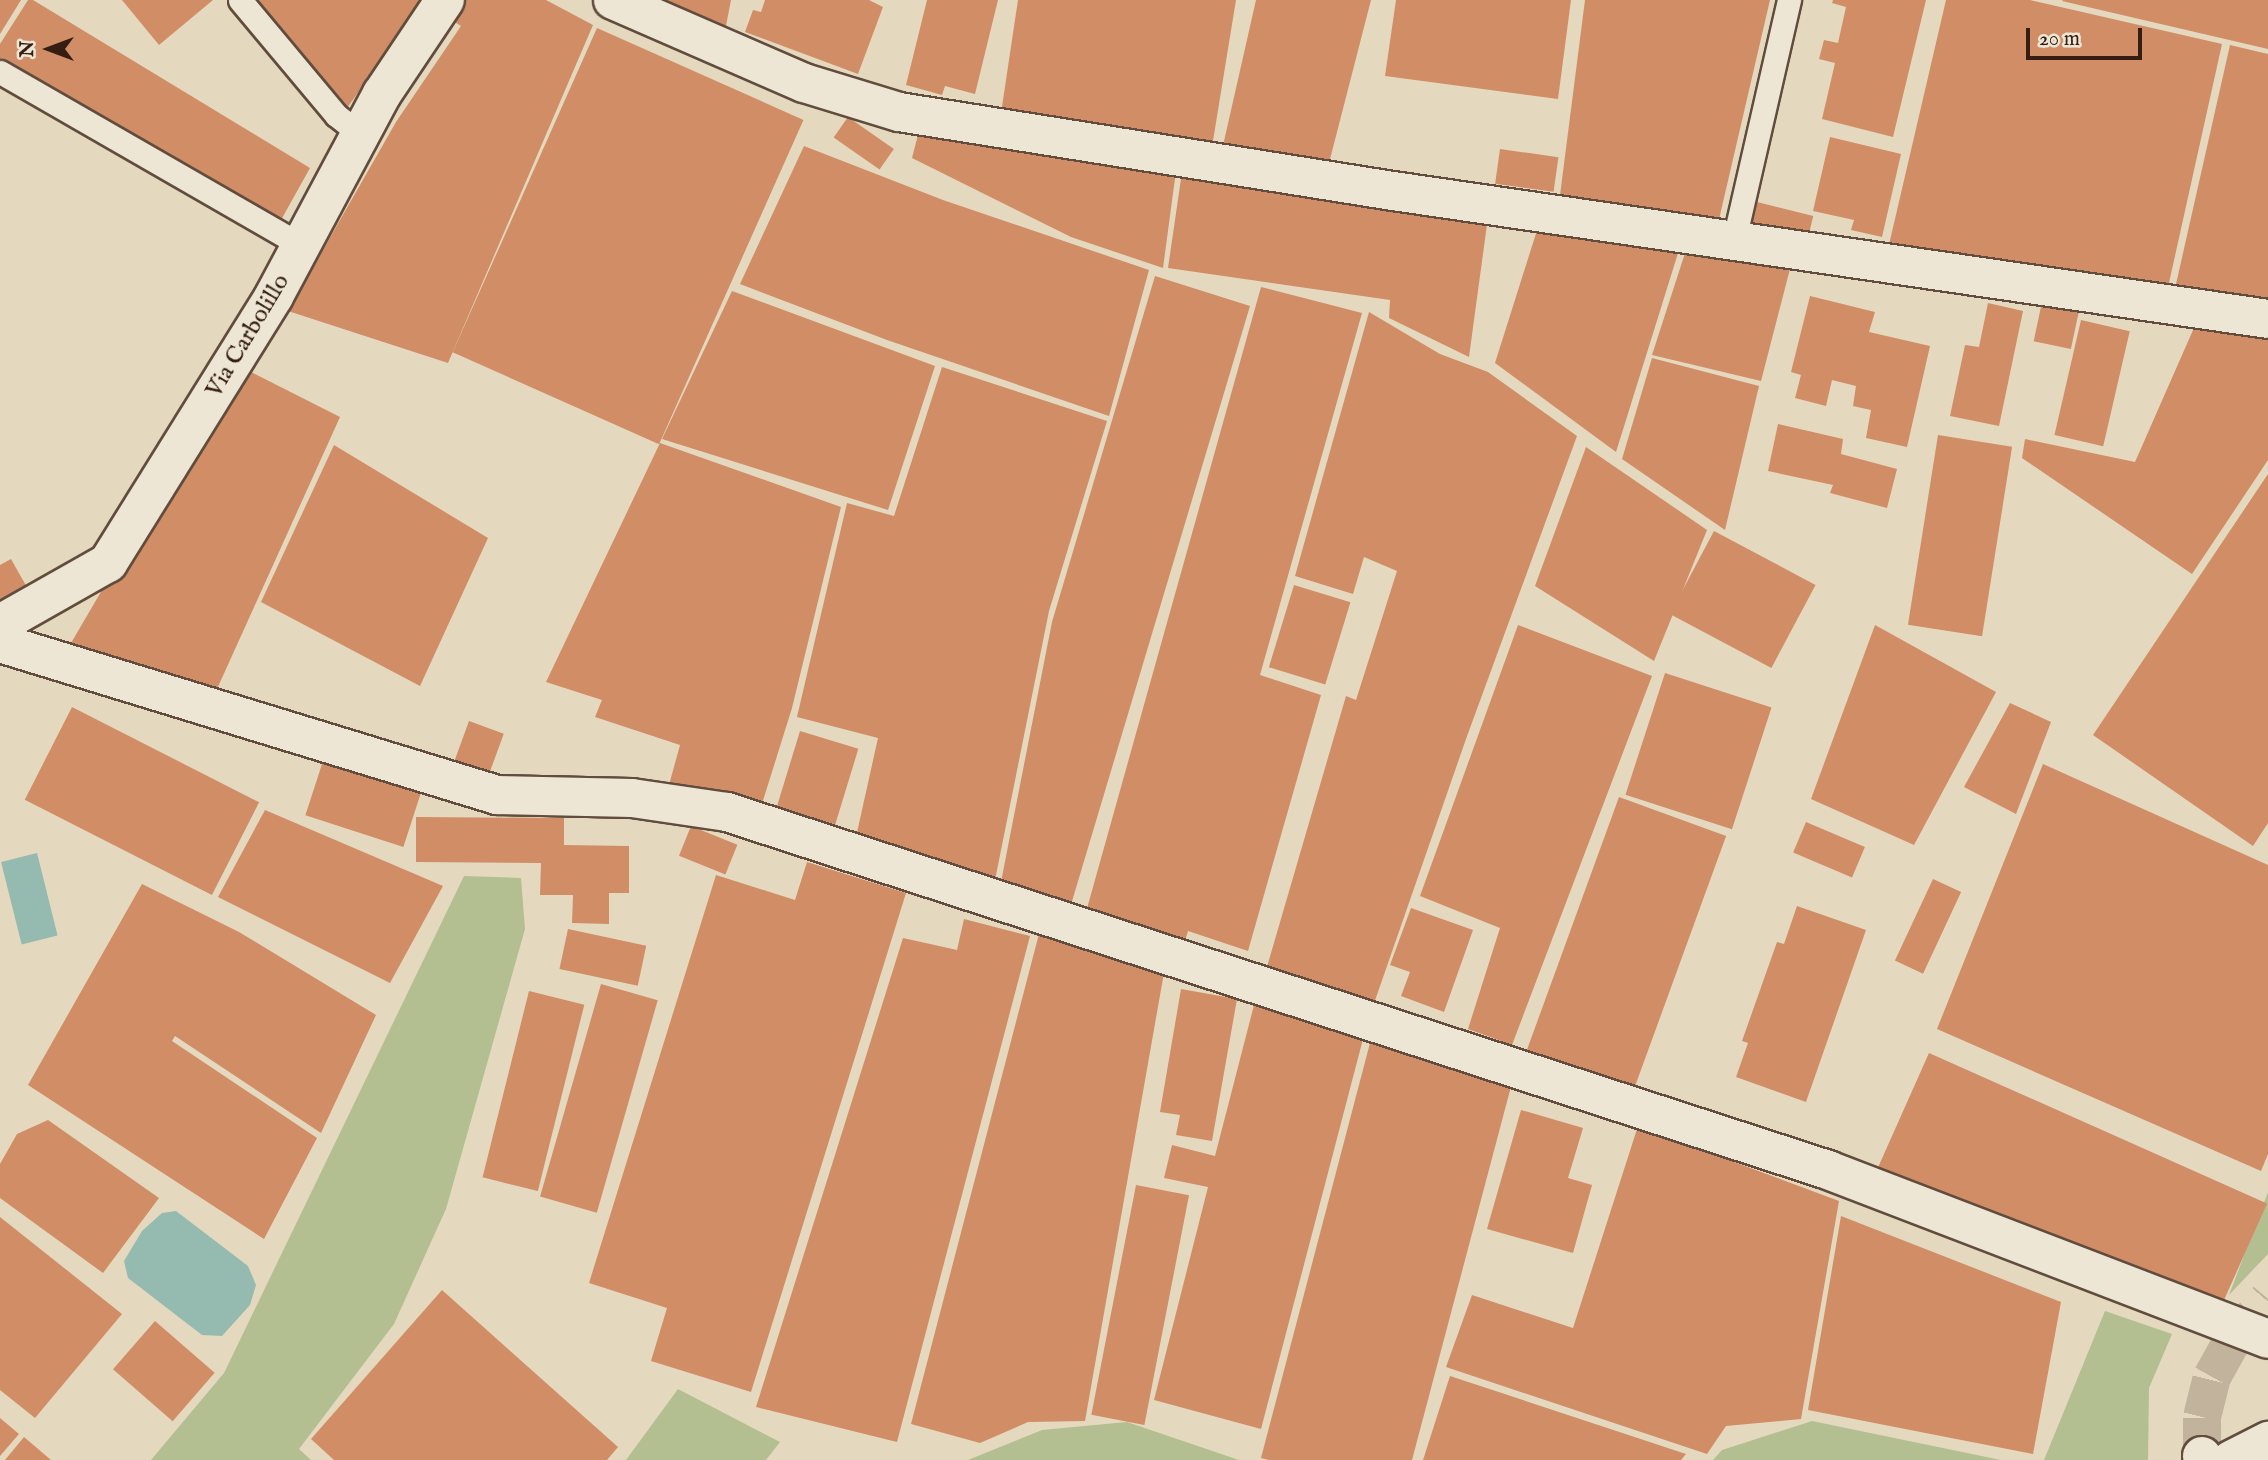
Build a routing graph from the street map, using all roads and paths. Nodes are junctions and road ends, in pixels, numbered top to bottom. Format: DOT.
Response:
graph roads {
  1 [pos="240,0"];
  2 [pos="445,0"];
  3 [pos="613,0"];
  4 [pos="1789,0"];
  5 [pos="0,72"];
  6 [pos="359,134"];
  7 [pos="1734,240"];
  8 [pos="301,245"];
  9 [pos="2268,319"];
  10 [pos="0,624"];
  11 [pos="0,643"];
  12 [pos="2268,1339"];
  13 [pos="2268,1441"];
  14 [pos="2212,1459"];
  1 -- 6 [label="lane"];
  2 -- 6 [label="street, Via Carbolillo"];
  3 -- 7 [label="street"];
  4 -- 7 [label="lane"];
  5 -- 8 [label="lane"];
  6 -- 8 [label="street, Via Carbolillo"];
  7 -- 9 [label="street"];
  8 -- 10 [label="street, Via Carbolillo"];
  11 -- 12 [label="street"];
  13 -- 14 [label="street"];
}
